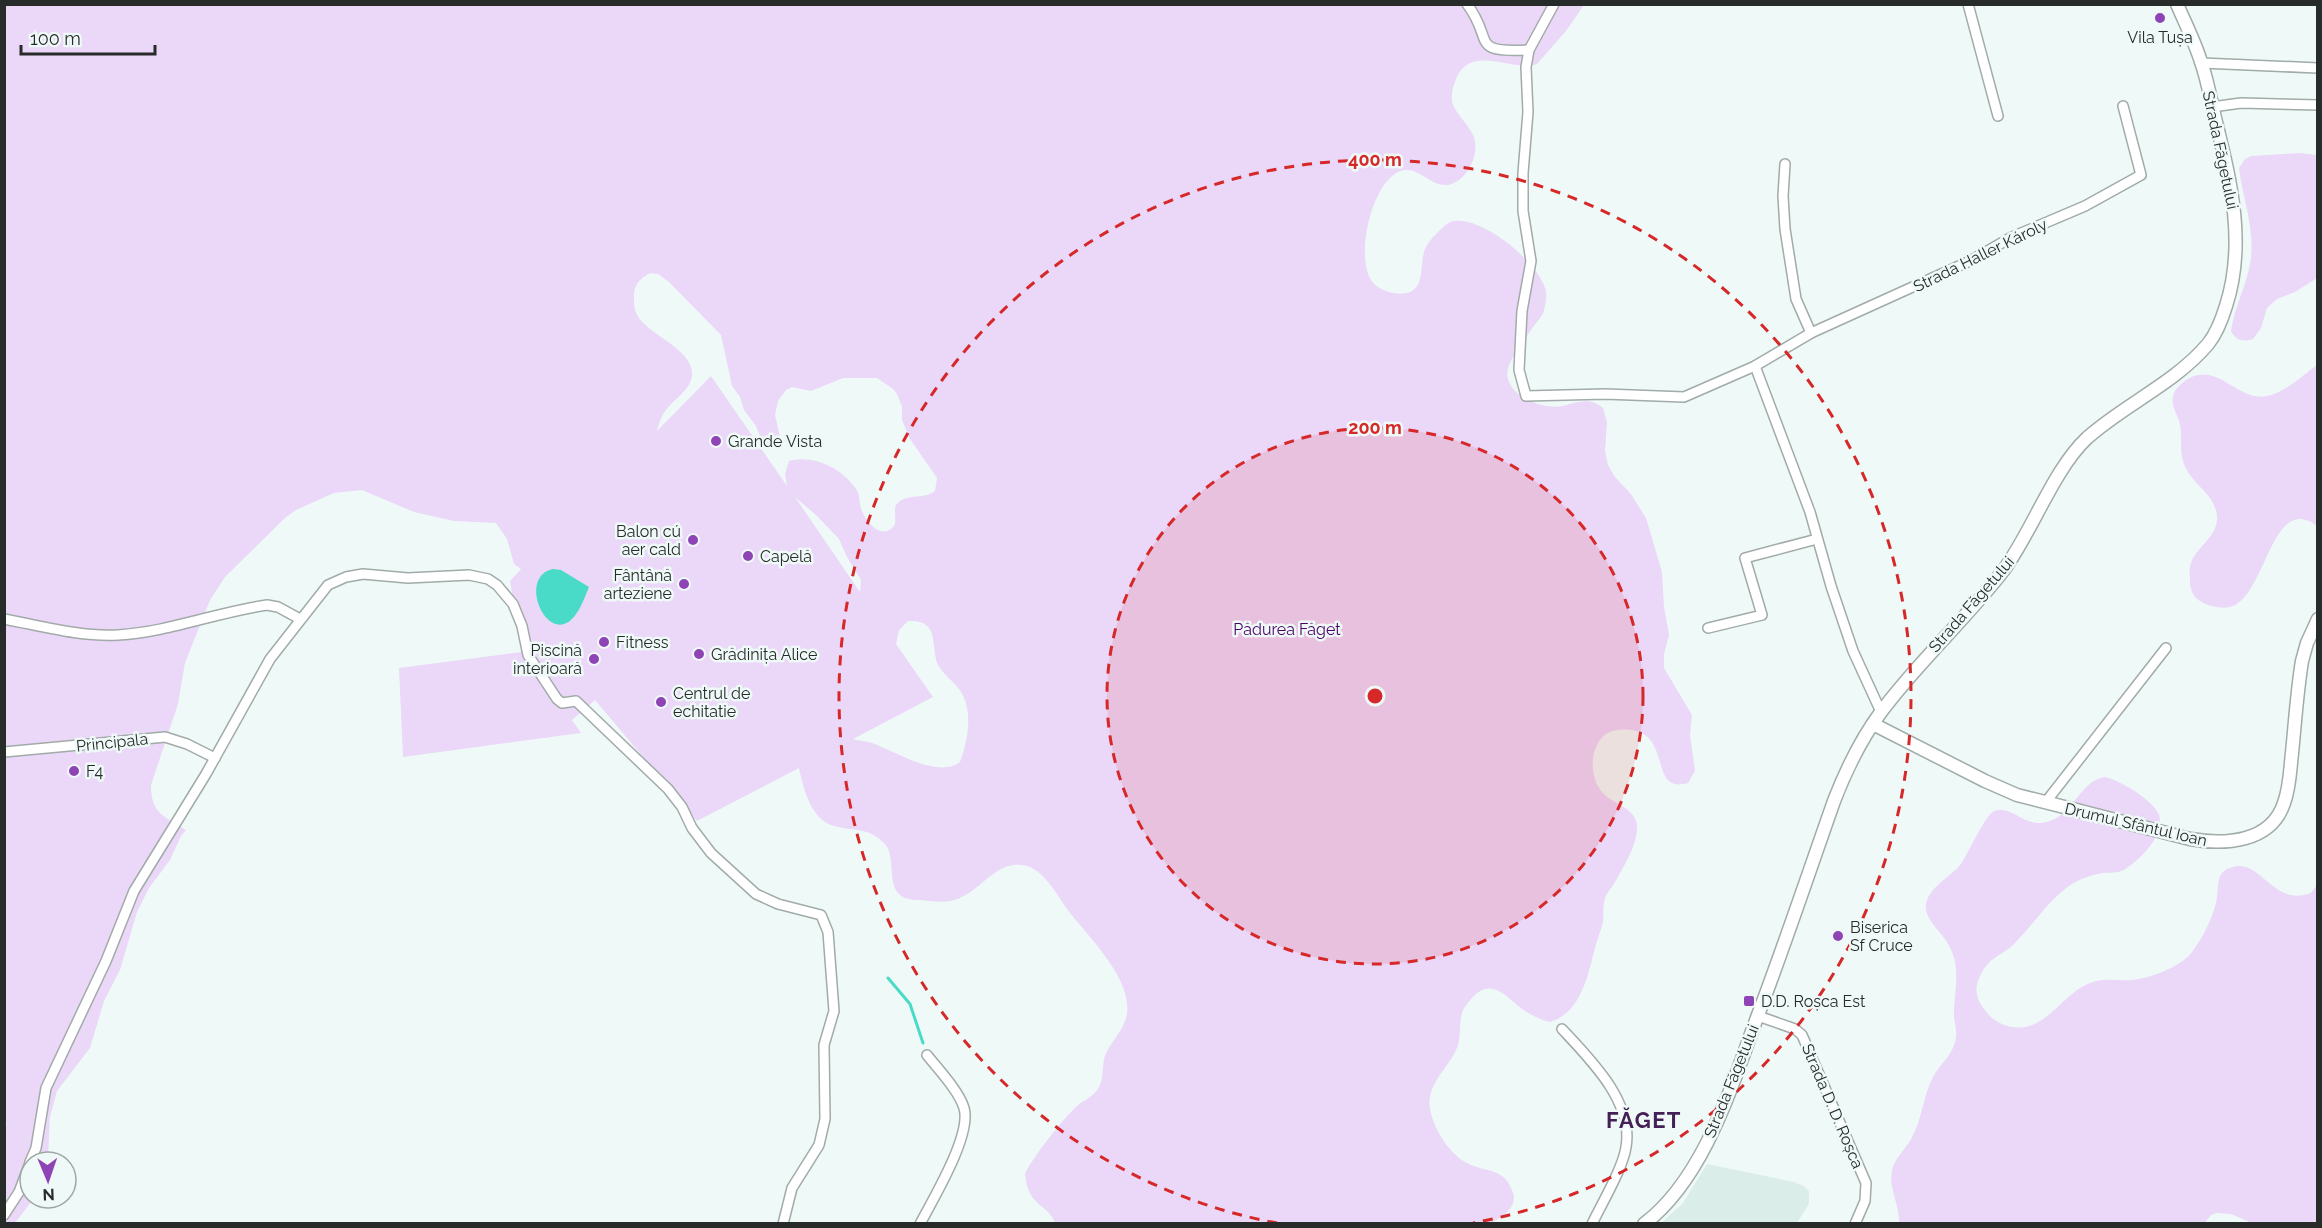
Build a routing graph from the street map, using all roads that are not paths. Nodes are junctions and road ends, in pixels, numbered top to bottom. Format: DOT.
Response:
graph roads {
  1 [pos="1467,4"];
  2 [pos="1554,4"];
  3 [pos="1968,4"];
  4 [pos="2177,4"];
  5 [pos="1529,50"];
  6 [pos="2202,63"];
  7 [pos="2318,68"];
  8 [pos="2318,105"];
  9 [pos="2123,106"];
  10 [pos="2212,107"];
  11 [pos="1998,116"];
  12 [pos="1785,164"];
  13 [pos="1811,333"];
  14 [pos="1755,366"];
  15 [pos="1816,539"];
  16 [pos="4,619"];
  17 [pos="300,619"];
  18 [pos="2318,619"];
  19 [pos="1707,628"];
  20 [pos="2166,648"];
  21 [pos="1881,712"];
  22 [pos="1873,724"];
  23 [pos="4,752"];
  24 [pos="215,758"];
  25 [pos="2045,802"];
  26 [pos="1758,1016"];
  27 [pos="1562,1029"];
  28 [pos="927,1055"];
  29 [pos="35,1150"];
  30 [pos="18,1194"];
  31 [pos="4,1215"];
  32 [pos="783,1224"];
  33 [pos="920,1224"];
  34 [pos="1592,1224"];
  35 [pos="1644,1224"];
  36 [pos="1855,1224"];
  1 -- 5 [label="street"];
  2 -- 5 [label="street"];
  3 -- 11 [label="street"];
  4 -- 6 [label="main road, Strada Făgetului"];
  5 -- 14 [label="street, Strada Haller Károly"];
  6 -- 7 [label="street"];
  6 -- 10 [label="main road, Strada Făgetului"];
  8 -- 10 [label="street"];
  9 -- 13 [label="street, Strada Haller Károly"];
  10 -- 21 [label="main road, Strada Făgetului"];
  12 -- 13 [label="street"];
  13 -- 14 [label="street, Strada Haller Károly"];
  14 -- 15 [label="street"];
  15 -- 19 [label="street"];
  15 -- 21 [label="street"];
  16 -- 17 [label="street"];
  17 -- 24 [label="street"];
  17 -- 32 [label="street"];
  18 -- 25 [label="main road, Drumul Sfântul Ioan"];
  20 -- 25 [label="street"];
  21 -- 22 [label="main road, Strada Făgetului"];
  22 -- 25 [label="main road, Drumul Sfântul Ioan"];
  22 -- 26 [label="main road, Strada Făgetului"];
  23 -- 24 [label="street, Principala"];
  24 -- 29 [label="street"];
  26 -- 35 [label="main road, Strada Făgetului"];
  26 -- 36 [label="street, Strada D. D. Roșca"];
  27 -- 34 [label="street"];
  28 -- 33 [label="street"];
  30 -- 31 [label="street"];
}
